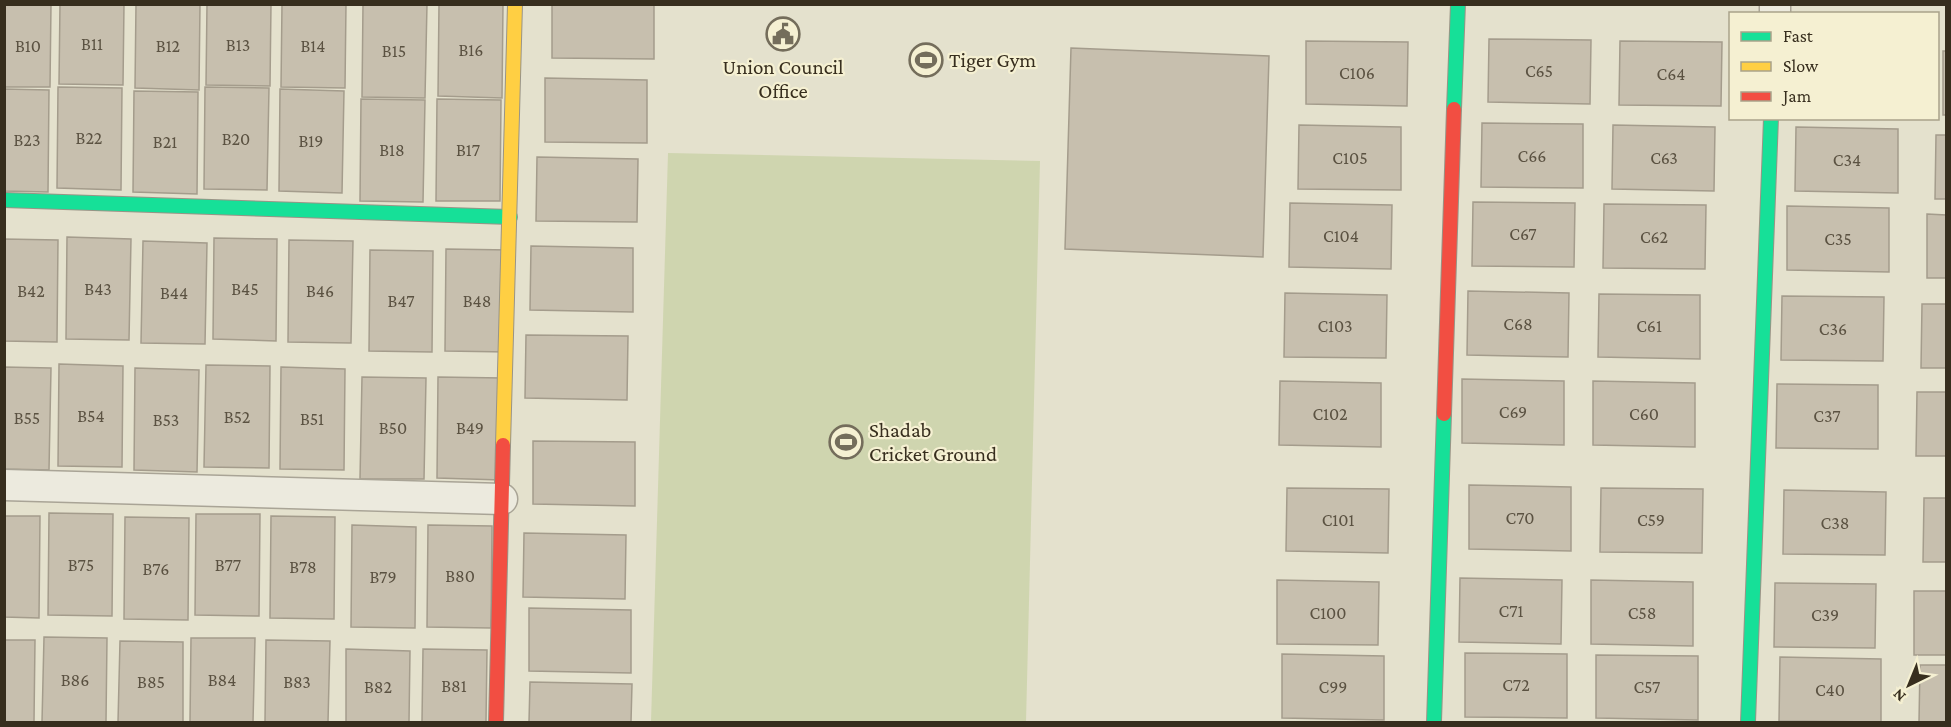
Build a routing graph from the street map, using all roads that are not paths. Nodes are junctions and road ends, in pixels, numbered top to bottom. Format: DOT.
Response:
graph roads {
  1 [pos="515,4"];
  2 [pos="1458,4"];
  3 [pos="1771,120"];
  4 [pos="4,200"];
  5 [pos="510,217"];
  6 [pos="4,485"];
  7 [pos="502,499"];
  8 [pos="496,723"];
  9 [pos="1434,723"];
  10 [pos="1748,723"];
  1 -- 5 [label="street"];
  2 -- 9 [label="street"];
  3 -- 10 [label="street"];
  4 -- 5 [label="street"];
  5 -- 7 [label="street"];
  6 -- 7 [label="street"];
  7 -- 8 [label="street"];
}
